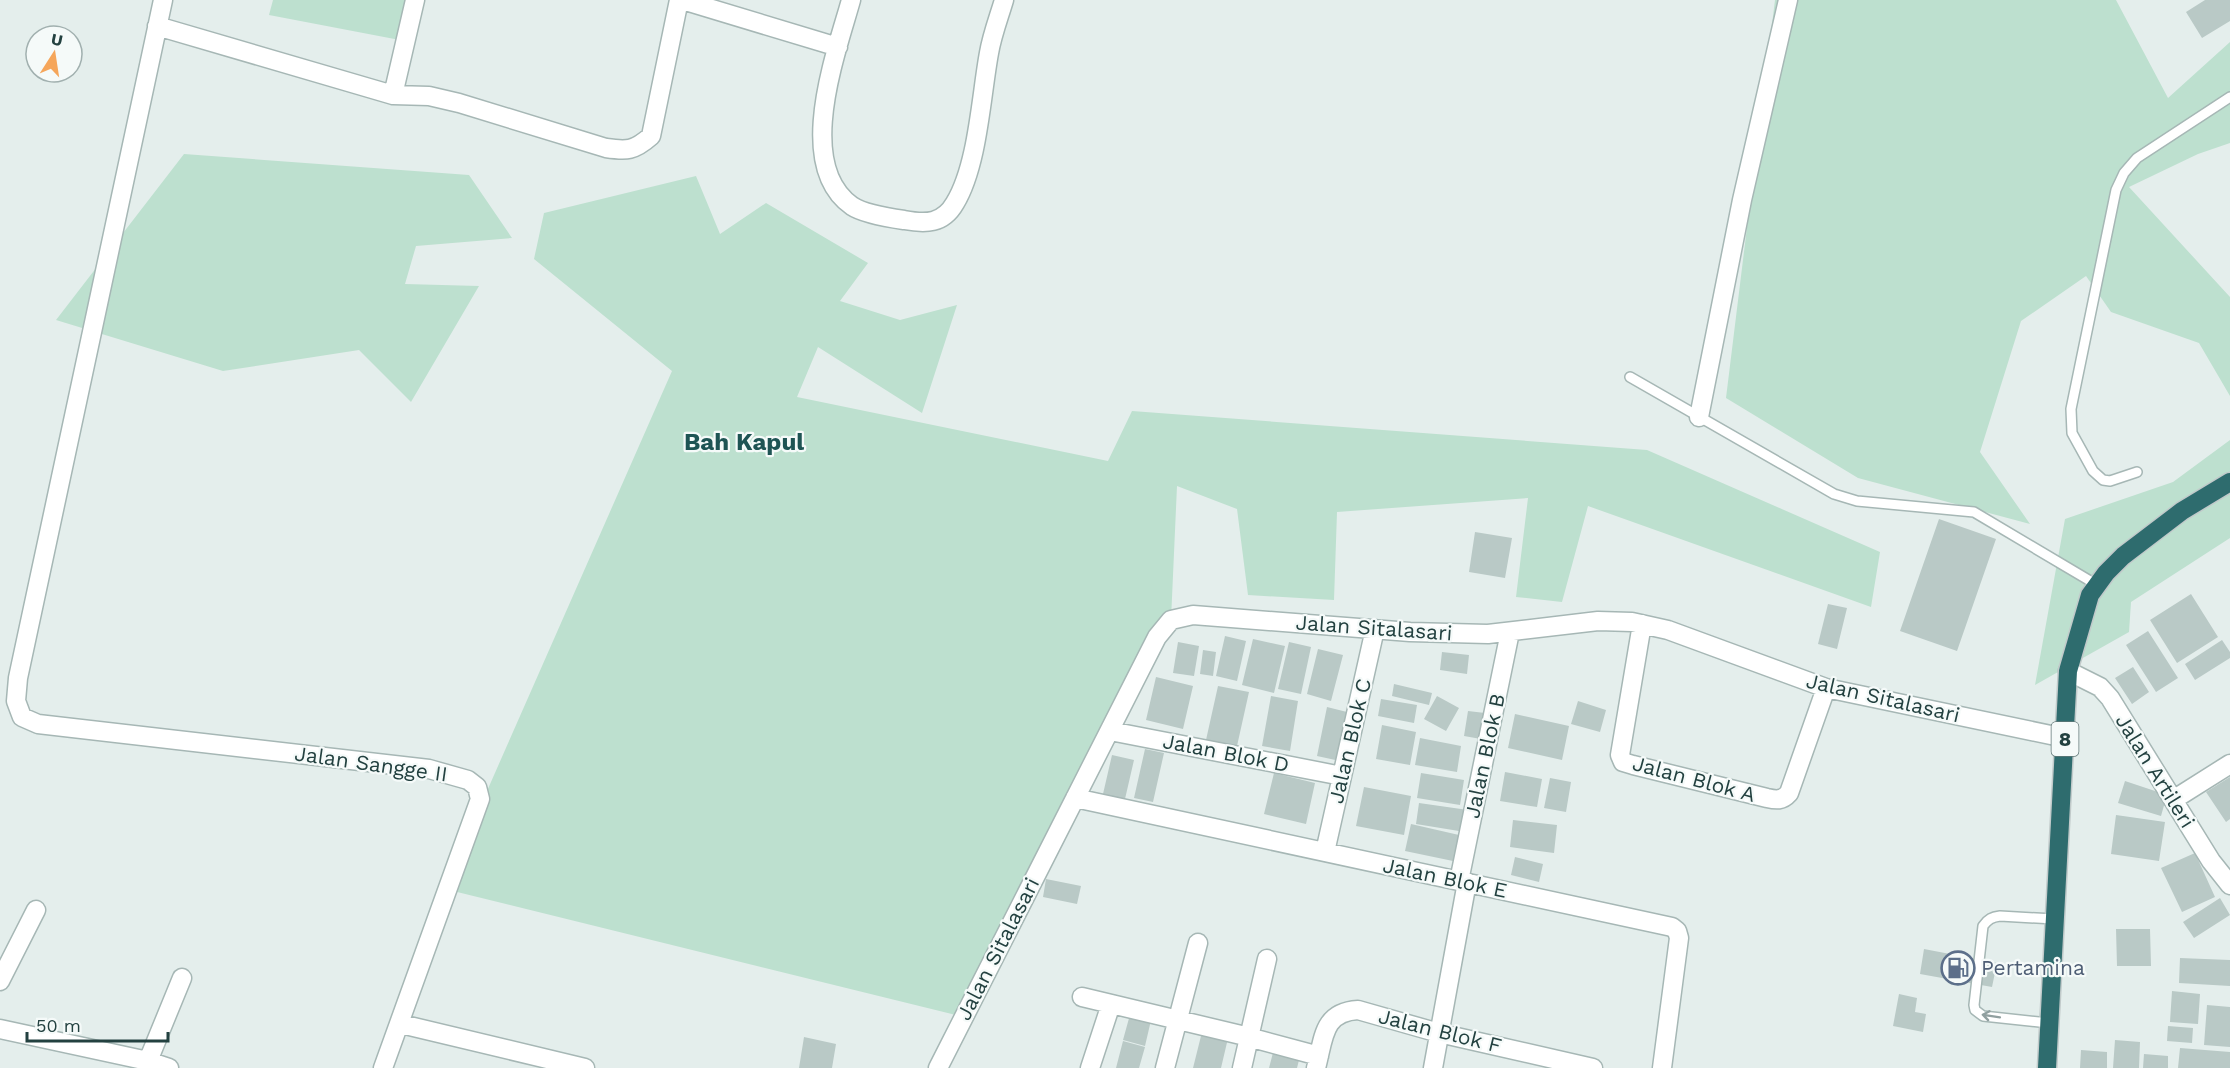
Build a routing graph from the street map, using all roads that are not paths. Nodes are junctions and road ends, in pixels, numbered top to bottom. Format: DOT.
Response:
graph roads {
  1 [pos="163,0"];
  2 [pos="415,0"];
  3 [pos="680,0"];
  4 [pos="851,0"];
  5 [pos="1004,0"];
  6 [pos="1788,0"];
  7 [pos="157,26"];
  8 [pos="838,47"];
  9 [pos="393,95"];
  10 [pos="2230,97"];
  11 [pos="1630,377"];
  12 [pos="1700,417"];
  13 [pos="2137,472"];
  14 [pos="2230,482"];
  15 [pos="2097,585"];
  16 [pos="1642,624"];
  17 [pos="1375,629"];
  18 [pos="1510,632"];
  19 [pos="2068,671"];
  20 [pos="1826,688"];
  21 [pos="1110,730"];
  22 [pos="2066,738"];
  23 [pos="2230,764"];
  24 [pos="1342,776"];
  25 [pos="1075,798"];
  26 [pos="2173,800"];
  27 [pos="1325,852"];
  28 [pos="1463,882"];
  29 [pos="2230,885"];
  30 [pos="36,910"];
  31 [pos="2054,919"];
  32 [pos="1197,943"];
  33 [pos="1267,959"];
  34 [pos="182,978"];
  35 [pos="0,981"];
  36 [pos="1082,997"];
  37 [pos="1111,1005"];
  38 [pos="1178,1021"];
  39 [pos="2049,1023"];
  40 [pos="401,1024"];
  41 [pos="0,1029"];
  42 [pos="1439,1033"];
  43 [pos="1249,1037"];
  44 [pos="148,1061"];
  45 [pos="1318,1062"];
  46 [pos="169,1068"];
  47 [pos="384,1068"];
  48 [pos="585,1068"];
  49 [pos="938,1068"];
  50 [pos="1090,1068"];
  51 [pos="1165,1068"];
  52 [pos="1242,1068"];
  53 [pos="1433,1068"];
  54 [pos="1593,1068"];
  55 [pos="1662,1068"];
  56 [pos="2047,1068"];
  1 -- 7 [label="street"];
  2 -- 9 [label="street"];
  3 -- 8 [label="street"];
  3 -- 9 [label="street"];
  4 -- 8 [label="street"];
  5 -- 8 [label="street"];
  6 -- 12 [label="street"];
  7 -- 9 [label="street"];
  7 -- 40 [label="street, Jalan Sangge II"];
  10 -- 13 [label="lane"];
  11 -- 12 [label="lane"];
  12 -- 15 [label="lane"];
  14 -- 15 [label="highway, 8"];
  15 -- 19 [label="highway, 8"];
  16 -- 18 [label="street, Jalan Sitalasari"];
  16 -- 20 [label="street, Jalan Sitalasari"];
  16 -- 20 [label="street, Jalan Blok A"];
  17 -- 18 [label="street, Jalan Sitalasari"];
  17 -- 21 [label="street, Jalan Sitalasari"];
  17 -- 24 [label="street, Jalan Blok C"];
  18 -- 28 [label="street, Jalan Blok B"];
  19 -- 22 [label="highway, 8"];
  19 -- 26 [label="street, Jalan Artileri"];
  20 -- 22 [label="street, Jalan Sitalasari"];
  21 -- 24 [label="street, Jalan Blok D"];
  21 -- 25 [label="street, Jalan Sitalasari"];
  22 -- 31 [label="highway, 8"];
  23 -- 26 [label="street"];
  24 -- 27 [label="street, Jalan Blok C"];
  25 -- 27 [label="street, Jalan Blok E"];
  25 -- 49 [label="street, Jalan Sitalasari"];
  26 -- 29 [label="street, Jalan Artileri"];
  27 -- 28 [label="street, Jalan Blok E"];
  28 -- 42 [label="street, Jalan Blok B"];
  28 -- 55 [label="street, Jalan Blok E"];
  30 -- 35 [label="street"];
  31 -- 39 [label="highway, 8"];
  39 -- 31 [label="lane, one-way"];
  32 -- 38 [label="street"];
  33 -- 43 [label="street"];
  34 -- 44 [label="street"];
  36 -- 37 [label="street"];
  37 -- 38 [label="street"];
  37 -- 50 [label="street"];
  38 -- 43 [label="street"];
  38 -- 51 [label="street"];
  39 -- 56 [label="highway, 8"];
  40 -- 47 [label="street, Jalan Sangge II"];
  40 -- 48 [label="street"];
  41 -- 44 [label="street"];
  42 -- 45 [label="street, Jalan Blok F"];
  42 -- 53 [label="street, Jalan Blok B"];
  42 -- 54 [label="street, Jalan Blok F"];
  43 -- 45 [label="street"];
  43 -- 52 [label="street"];
  44 -- 46 [label="street"];
}
